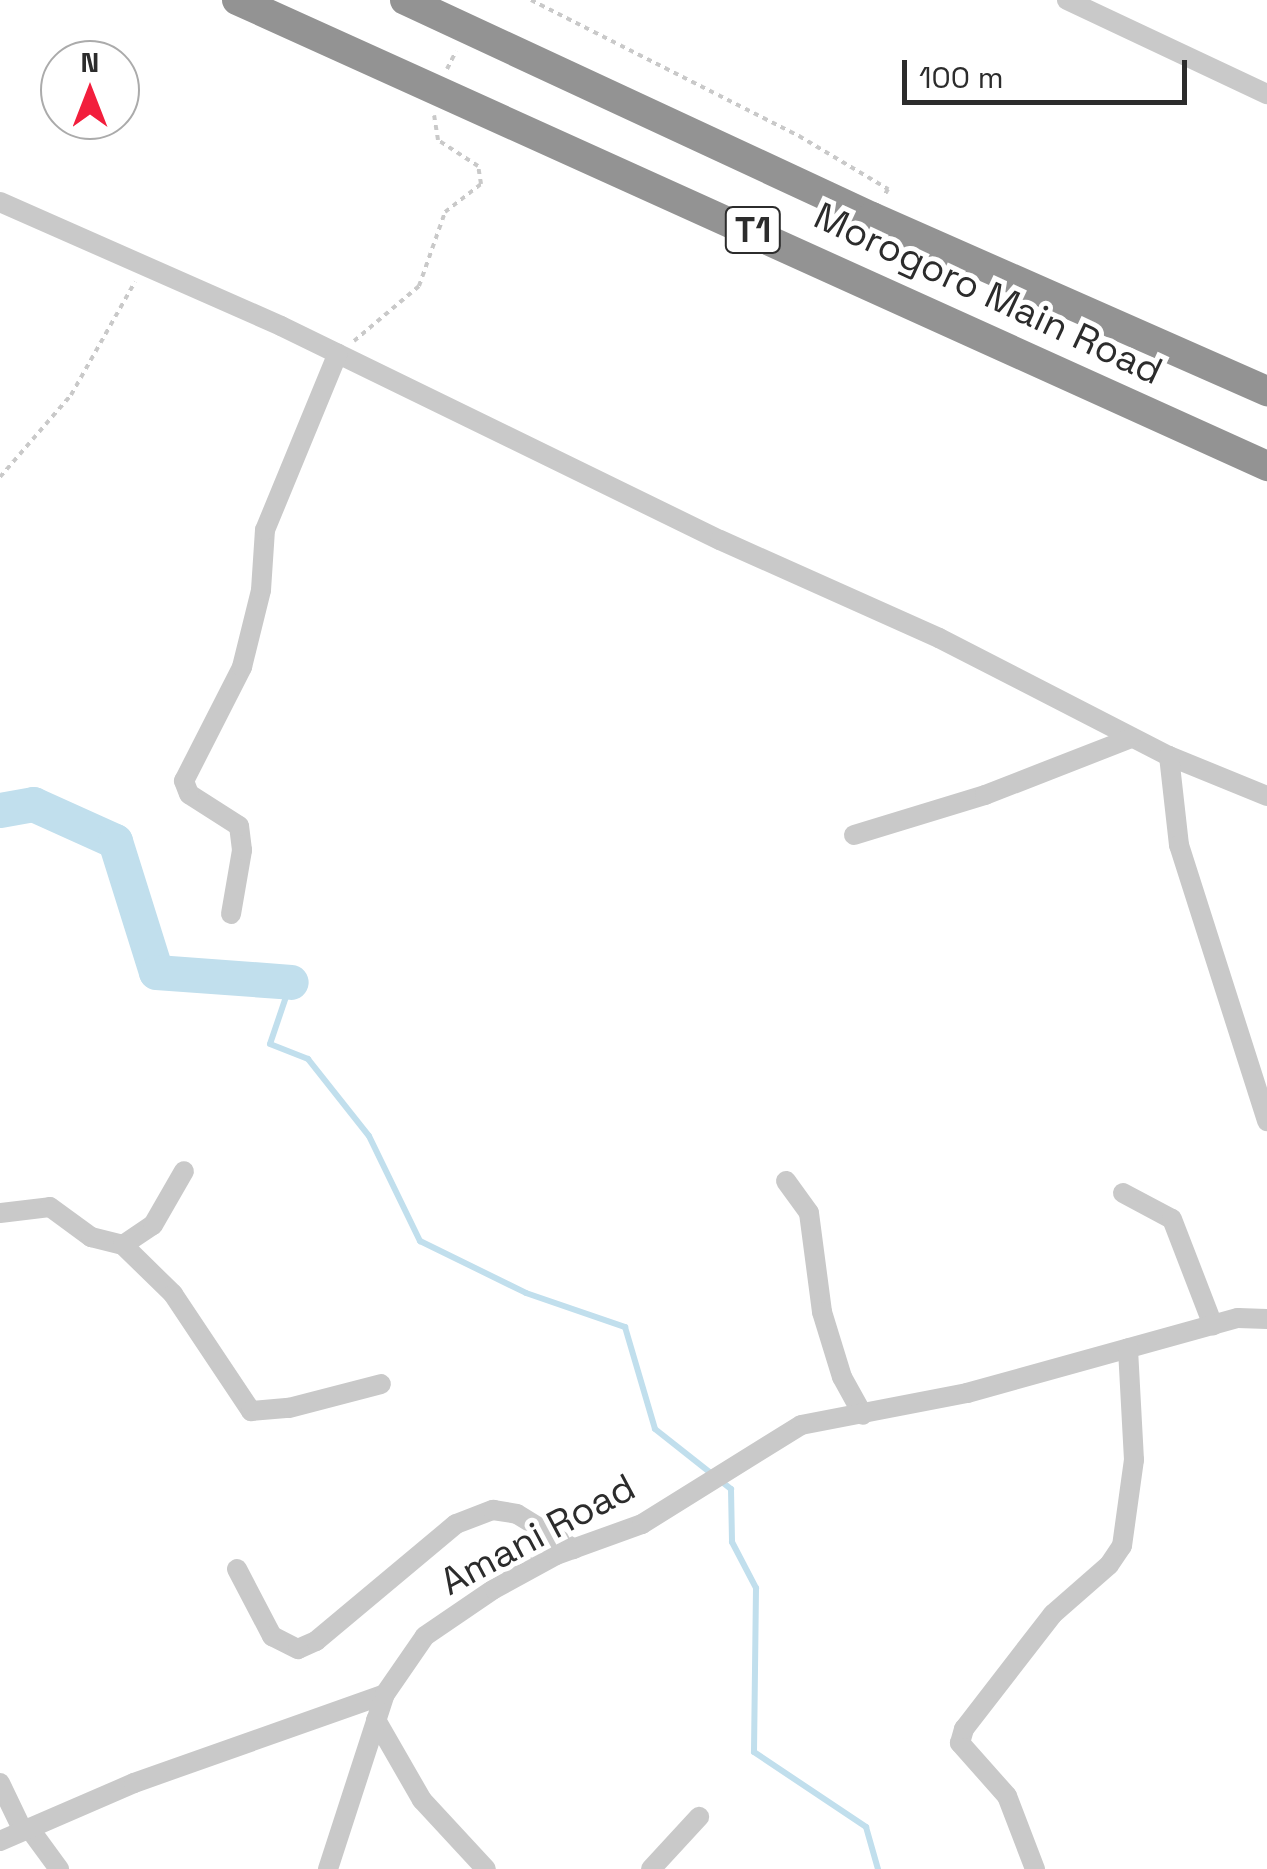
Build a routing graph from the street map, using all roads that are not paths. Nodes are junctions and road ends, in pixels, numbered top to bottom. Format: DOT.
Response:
graph roads {
  1 [pos="237,0"];
  2 [pos="404,0"];
  3 [pos="1066,0"];
  4 [pos="1267,94"];
  5 [pos="0,202"];
  6 [pos="338,354"];
  7 [pos="1267,392"];
  8 [pos="1267,466"];
  9 [pos="1131,738"];
  10 [pos="1168,756"];
  11 [pos="1267,796"];
  12 [pos="854,835"];
  13 [pos="231,914"];
  14 [pos="1267,1122"];
  15 [pos="184,1171"];
  16 [pos="786,1181"];
  17 [pos="1124,1192"];
  18 [pos="0,1213"];
  19 [pos="122,1245"];
  20 [pos="1267,1319"];
  21 [pos="1213,1325"];
  22 [pos="1128,1348"];
  23 [pos="381,1384"];
  24 [pos="863,1415"];
  25 [pos="574,1549"];
  26 [pos="237,1569"];
  27 [pos="385,1694"];
  28 [pos="376,1720"];
  29 [pos="0,1783"];
  30 [pos="699,1816"];
  31 [pos="26,1829"];
  32 [pos="0,1841"];
  33 [pos="59,1869"];
  34 [pos="328,1869"];
  35 [pos="486,1869"];
  36 [pos="651,1869"];
  37 [pos="1034,1869"];
  1 -- 8 [label="highway, Morogoro Main Road / T1"];
  2 -- 7 [label="highway, Morogoro Main Road / T1"];
  3 -- 4 [label="street"];
  5 -- 6 [label="street"];
  6 -- 9 [label="street"];
  6 -- 13 [label="street"];
  9 -- 10 [label="street"];
  9 -- 12 [label="street"];
  10 -- 11 [label="street"];
  10 -- 14 [label="street"];
  15 -- 19 [label="street"];
  16 -- 24 [label="street"];
  17 -- 21 [label="street"];
  18 -- 19 [label="street"];
  19 -- 23 [label="street"];
  20 -- 21 [label="street, Amani Road"];
  21 -- 22 [label="street, Amani Road"];
  22 -- 24 [label="street, Amani Road"];
  22 -- 37 [label="street"];
  24 -- 25 [label="street, Amani Road"];
  25 -- 26 [label="street"];
  25 -- 27 [label="street, Amani Road"];
  27 -- 28 [label="street, Amani Road"];
  27 -- 31 [label="street"];
  28 -- 34 [label="street, Amani Road"];
  28 -- 35 [label="street"];
  29 -- 31 [label="street"];
  30 -- 36 [label="street"];
  31 -- 32 [label="street"];
  31 -- 33 [label="street"];
}
